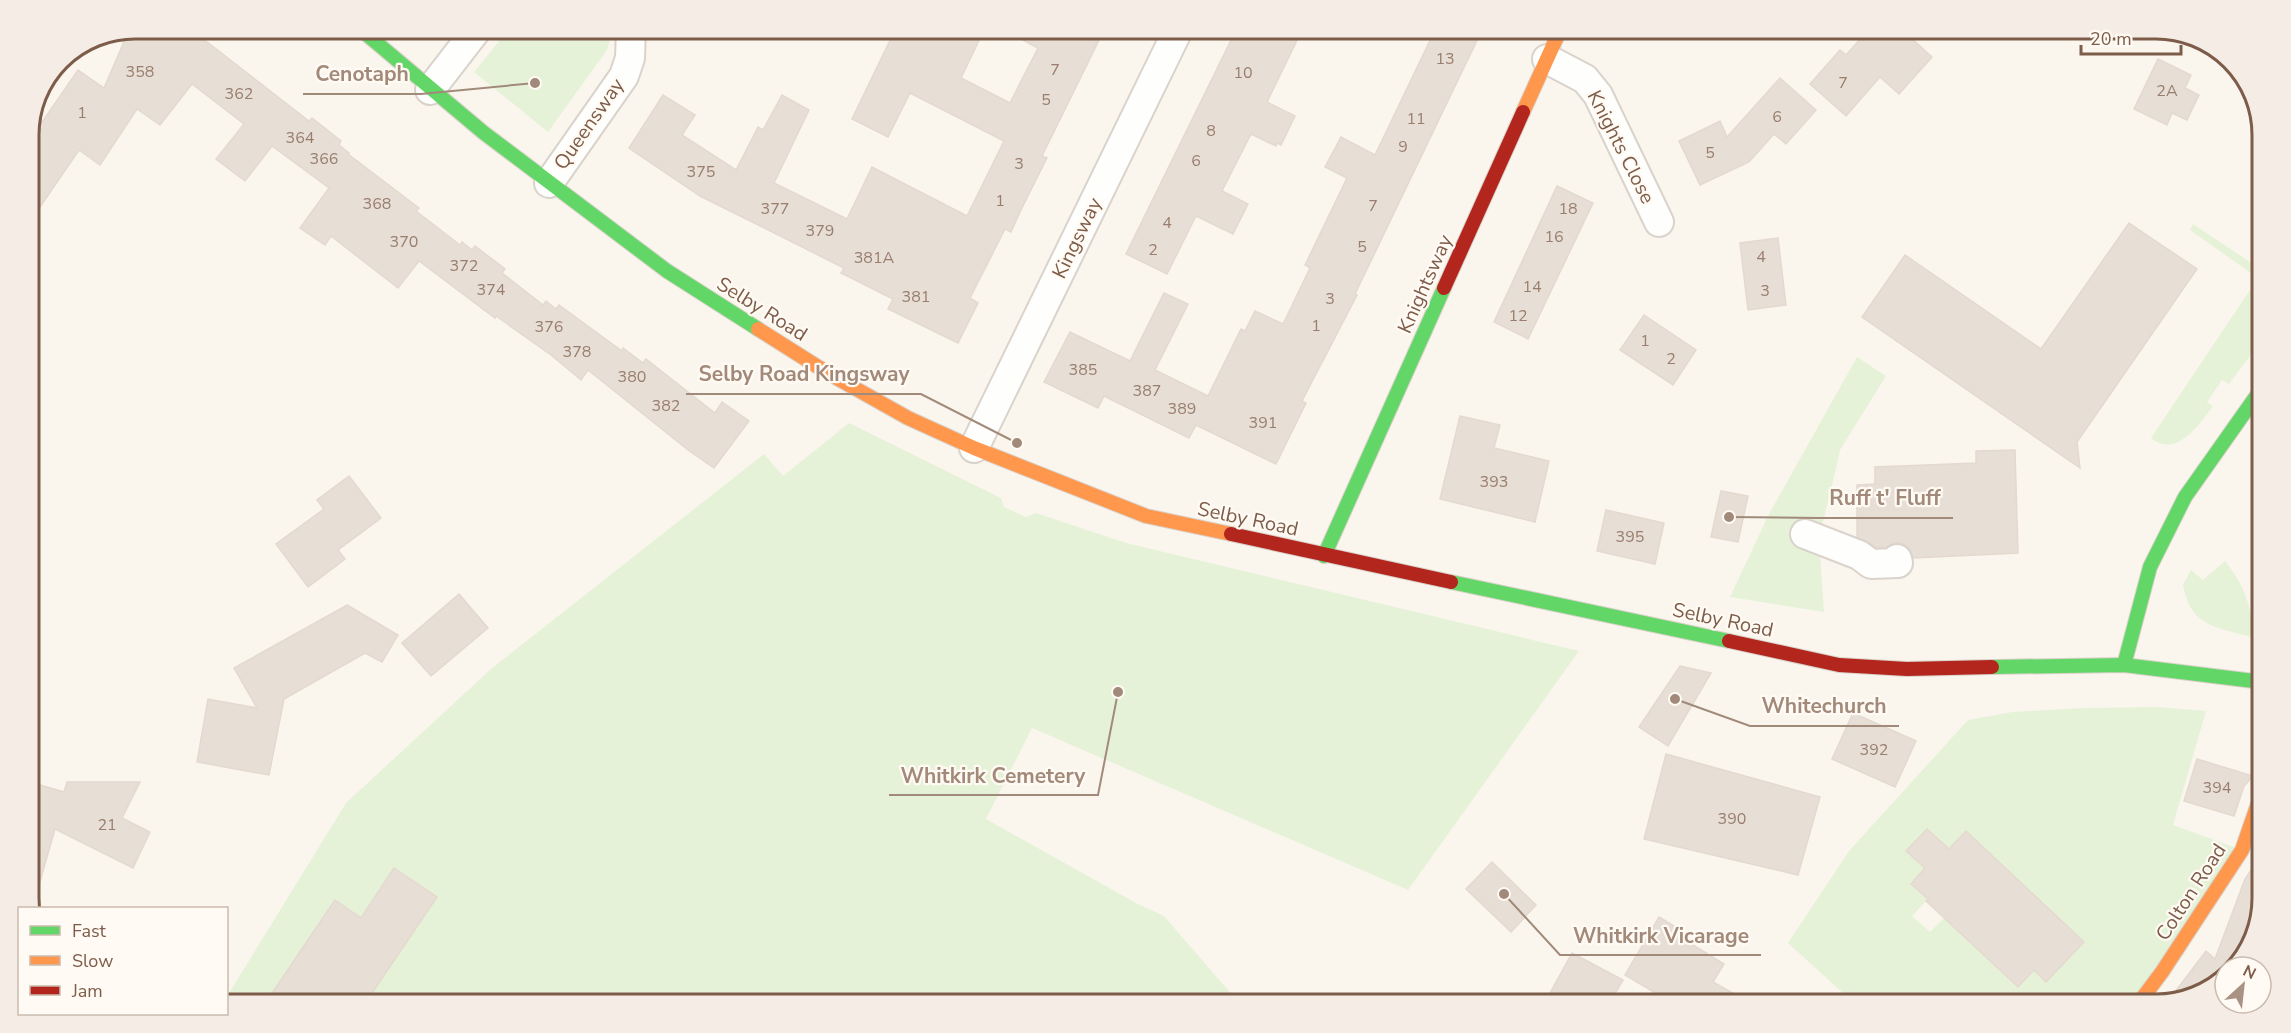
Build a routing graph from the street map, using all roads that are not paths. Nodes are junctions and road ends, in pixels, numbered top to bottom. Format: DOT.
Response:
graph roads {
  1 [pos="371,39"];
  2 [pos="469,39"];
  3 [pos="631,39"];
  4 [pos="1174,39"];
  5 [pos="1556,39"];
  6 [pos="1547,59"];
  7 [pos="430,90"];
  8 [pos="549,183"];
  9 [pos="1659,222"];
  10 [pos="2252,402"];
  11 [pos="974,448"];
  12 [pos="1805,534"];
  13 [pos="1324,556"];
  14 [pos="1897,559"];
  15 [pos="2124,665"];
  16 [pos="2252,681"];
  17 [pos="2252,821"];
  18 [pos="2147,994"];
  1 -- 7 [label="main road, Selby Road"];
  2 -- 7 [label="street"];
  3 -- 8 [label="street, Queensway"];
  4 -- 11 [label="street, Kingsway"];
  5 -- 6 [label="main road, Knightsway"];
  6 -- 9 [label="street, Knights Close"];
  6 -- 13 [label="main road, Knightsway"];
  7 -- 8 [label="main road, Selby Road"];
  8 -- 11 [label="main road, Selby Road"];
  10 -- 15 [label="main road"];
  11 -- 13 [label="main road, Selby Road"];
  12 -- 14 [label="street"];
  13 -- 15 [label="main road, Selby Road"];
  15 -- 16 [label="main road, Selby Road"];
  17 -- 18 [label="main road, Colton Road"];
}
